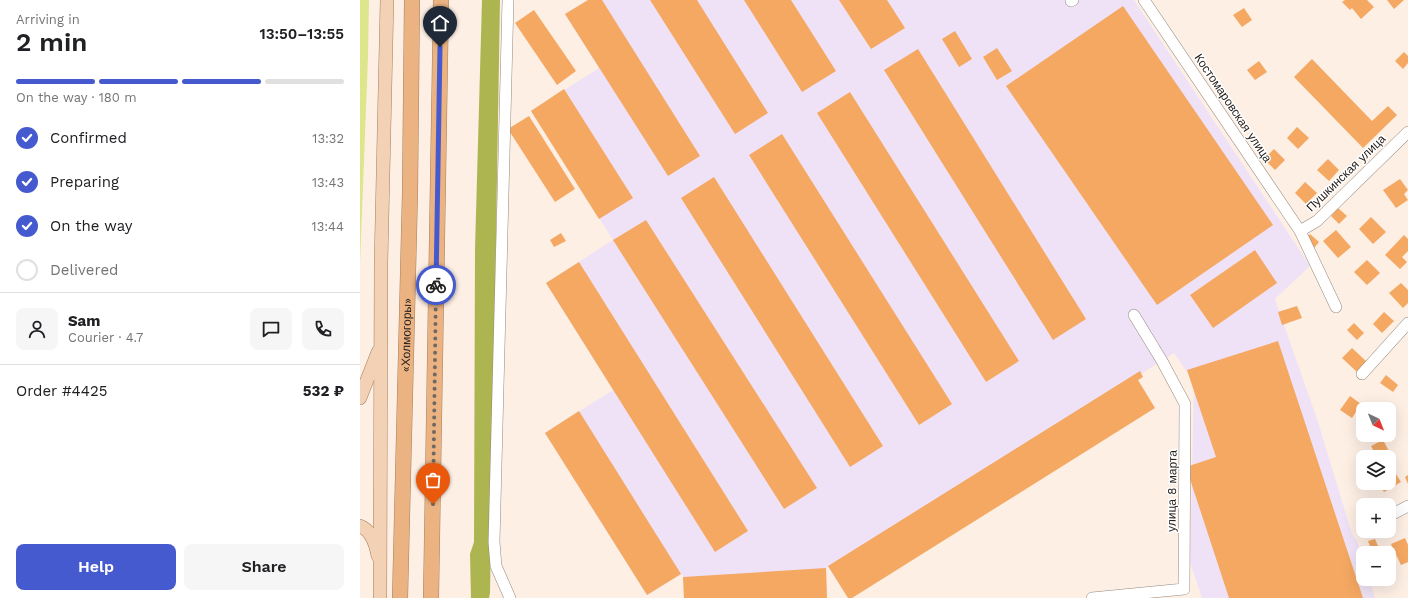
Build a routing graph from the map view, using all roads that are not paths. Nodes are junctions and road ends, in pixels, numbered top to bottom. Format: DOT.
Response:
graph roads {
  1 [pos="387,0"];
  2 [pos="412,0"];
  3 [pos="441,0"];
  4 [pos="508,0"];
  5 [pos="1144,0"];
  6 [pos="1408,132"];
  7 [pos="1300,231"];
  8 [pos="1336,307"];
  9 [pos="1134,315"];
  10 [pos="1408,323"];
  11 [pos="381,341"];
  12 [pos="1362,374"];
  13 [pos="360,398"];
  14 [pos="1408,506"];
  15 [pos="1396,512"];
  16 [pos="360,526"];
  17 [pos="381,568"];
  18 [pos="380,598"];
  19 [pos="400,598"];
  20 [pos="431,598"];
  21 [pos="510,598"];
  22 [pos="1092,598"];
  1 -- 11 [label="main road"];
  2 -- 19 [label="highway, «Холмогоры»"];
  3 -- 20 [label="highway"];
  4 -- 21 [label="street"];
  5 -- 7 [label="street, Костомаровская улица"];
  6 -- 7 [label="street, Пушкинская улица"];
  7 -- 8 [label="street, Костомаровская улица"];
  9 -- 22 [label="street, улица 8 марта"];
  10 -- 12 [label="street"];
  11 -- 13 [label="main road"];
  11 -- 17 [label="main road"];
  14 -- 15 [label="street"];
  16 -- 17 [label="main road"];
  17 -- 18 [label="main road"];
}
